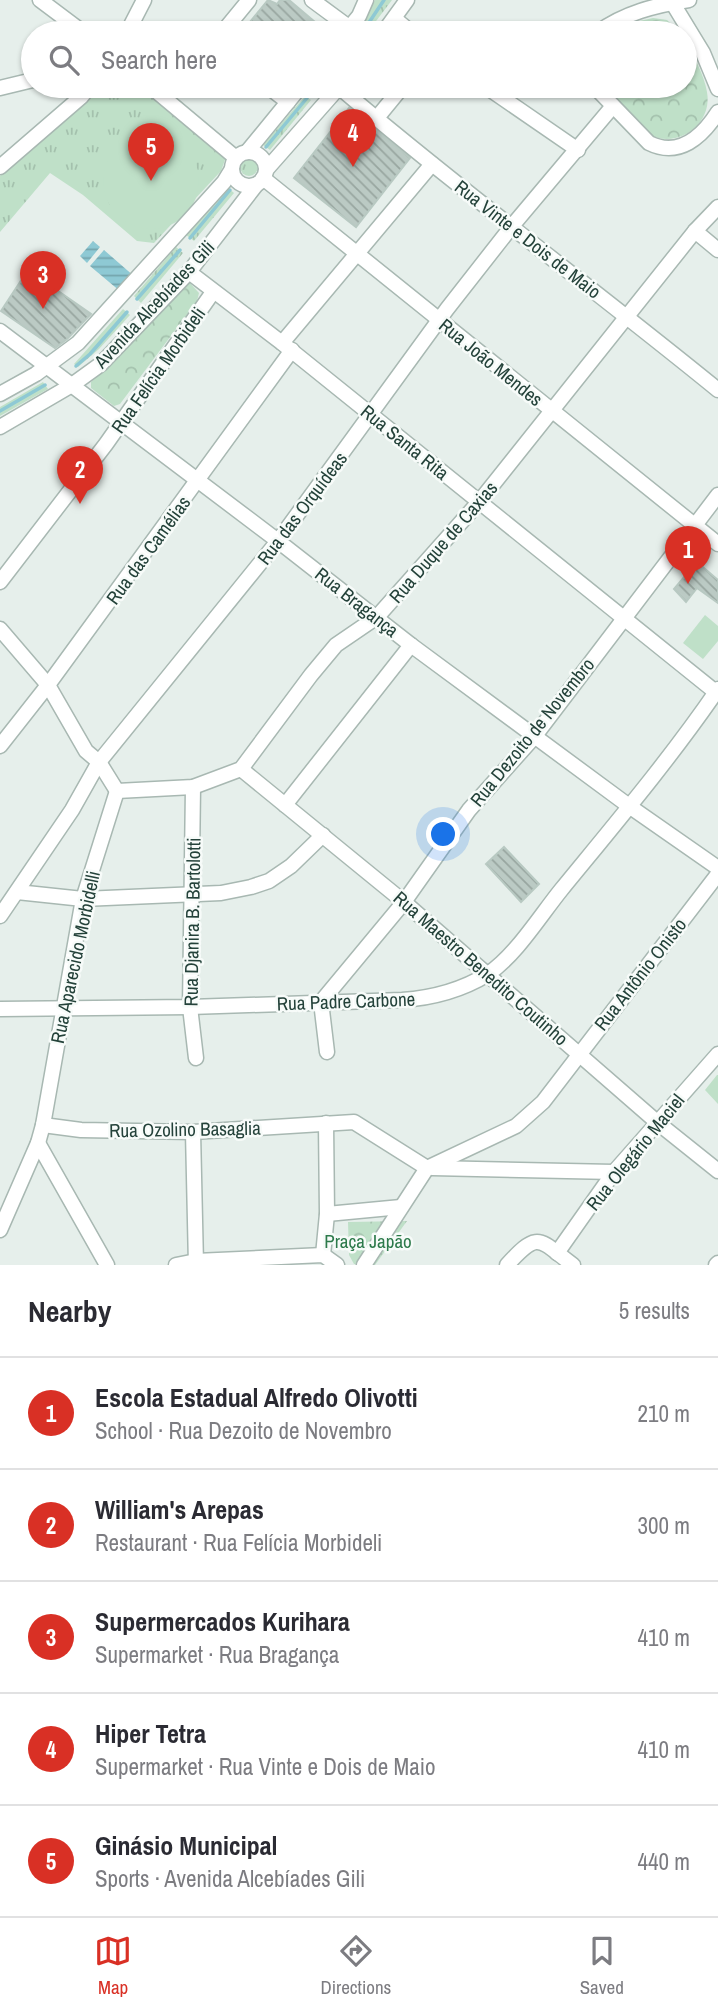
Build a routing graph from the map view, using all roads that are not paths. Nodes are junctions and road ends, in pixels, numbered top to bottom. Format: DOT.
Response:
graph roads {
  1 [pos="40,0"];
  2 [pos="144,0"];
  3 [pos="249,0"];
  4 [pos="312,0"];
  5 [pos="366,0"];
  6 [pos="407,0"];
  7 [pos="689,0"];
  8 [pos="673,2"];
  9 [pos="395,19"];
  10 [pos="68,21"];
  11 [pos="133,21"];
  12 [pos="232,21"];
  13 [pos="337,21"];
  14 [pos="353,21"];
  15 [pos="397,21"];
  16 [pos="616,21"];
  17 [pos="684,21"];
  18 [pos="697,43"];
  19 [pos="21,83"];
  20 [pos="0,88"];
  21 [pos="718,89"];
  22 [pos="74,98"];
  23 [pos="165,98"];
  24 [pos="283,98"];
  25 [pos="291,98"];
  26 [pos="330,98"];
  27 [pos="353,98"];
  28 [pos="394,98"];
  29 [pos="502,98"];
  30 [pos="605,98"];
  31 [pos="288,102"];
  32 [pos="613,106"];
  33 [pos="718,112"];
  34 [pos="376,119"];
  35 [pos="578,150"];
  36 [pos="238,159"];
  37 [pos="432,164"];
  38 [pos="0,167"];
  39 [pos="262,178"];
  40 [pos="718,207"];
  41 [pos="512,226"];
  42 [pos="695,231"];
  43 [pos="718,250"];
  44 [pos="357,254"];
  45 [pos="189,272"];
  46 [pos="213,292"];
  47 [pos="628,317"];
  48 [pos="439,321"];
  49 [pos="0,331"];
  50 [pos="287,347"];
  51 [pos="47,366"];
  52 [pos="72,385"];
  53 [pos="718,390"];
  54 [pos="0,394"];
  55 [pos="552,410"];
  56 [pos="371,416"];
  57 [pos="121,421"];
  58 [pos="0,427"];
  59 [pos="199,481"];
  60 [pos="718,495"];
  61 [pos="480,502"];
  62 [pos="695,526"];
  63 [pos="278,541"];
  64 [pos="718,544"];
  65 [pos="0,582"];
  66 [pos="377,617"];
  67 [pos="624,617"];
  68 [pos="0,629"];
  69 [pos="411,645"];
  70 [pos="48,685"];
  71 [pos="717,691"];
  72 [pos="534,737"];
  73 [pos="0,746"];
  74 [pos="99,762"];
  75 [pos="240,769"];
  76 [pos="193,787"];
  77 [pos="117,791"];
  78 [pos="285,805"];
  79 [pos="629,806"];
  80 [pos="323,835"];
  81 [pos="718,868"];
  82 [pos="718,874"];
  83 [pos="17,892"];
  84 [pos="192,896"];
  85 [pos="83,899"];
  86 [pos="404,902"];
  87 [pos="0,916"];
  88 [pos="487,974"];
  89 [pos="321,1002"];
  90 [pos="190,1007"];
  91 [pos="0,1009"];
  92 [pos="64,1010"];
  93 [pos="327,1052"];
  94 [pos="579,1053"];
  95 [pos="718,1054"];
  96 [pos="196,1058"];
  97 [pos="326,1123"];
  98 [pos="658,1123"];
  99 [pos="43,1125"];
  100 [pos="193,1132"];
  101 [pos="38,1143"];
  102 [pos="427,1168"];
  103 [pos="718,1171"];
  104 [pos="614,1172"];
  105 [pos="401,1207"];
  106 [pos="327,1213"];
  107 [pos="0,1230"];
  108 [pos="557,1253"];
  109 [pos="323,1255"];
  110 [pos="196,1263"];
  111 [pos="107,1265"];
  112 [pos="176,1265"];
  113 [pos="337,1265"];
  114 [pos="364,1265"];
  115 [pos="507,1265"];
  116 [pos="572,1265"];
  1 -- 10 [label="street"];
  2 -- 11 [label="street"];
  3 -- 12 [label="street"];
  4 -- 13 [label="street"];
  5 -- 14 [label="street"];
  6 -- 9 [label="street"];
  7 -- 8 [label="street"];
  8 -- 16 [label="street"];
  8 -- 17 [label="street"];
  9 -- 15 [label="street"];
  18 -- 21 [label="street"];
  19 -- 20 [label="street"];
  22 -- 38 [label="street"];
  23 -- 36 [label="street"];
  24 -- 31 [label="street"];
  25 -- 31 [label="street, Avenida Alcebíades Gili"];
  26 -- 39 [label="street, Avenida Alcebíades Gili"];
  27 -- 34 [label="street, Rua Vinte e Dois de Maio"];
  28 -- 34 [label="street"];
  29 -- 35 [label="street"];
  30 -- 32 [label="street"];
  31 -- 36 [label="street, Avenida Alcebíades Gili"];
  32 -- 33 [label="street"];
  32 -- 35 [label="street, Rua das Orquídeas"];
  34 -- 37 [label="street, Rua Vinte e Dois de Maio"];
  35 -- 41 [label="street, Rua das Orquídeas"];
  36 -- 39 [label="street"];
  36 -- 39 [label="street"];
  36 -- 51 [label="street, Avenida Alcebíades Gili"];
  37 -- 41 [label="street, Rua Vinte e Dois de Maio"];
  37 -- 44 [label="street, Rua das Camélias"];
  39 -- 44 [label="street, Rua João Mendes"];
  39 -- 45 [label="street, Avenida Alcebíades Gili"];
  40 -- 42 [label="street, Rua Duque de Caxias"];
  41 -- 47 [label="street, Rua Vinte e Dois de Maio"];
  41 -- 48 [label="street, Rua das Orquídeas"];
  42 -- 43 [label="street"];
  42 -- 47 [label="street, Rua Duque de Caxias"];
  44 -- 48 [label="street, Rua João Mendes"];
  44 -- 50 [label="street, Rua das Camélias"];
  45 -- 46 [label="street, Rua Santa Rita"];
  45 -- 52 [label="street, Avenida Alcebíades Gili"];
  46 -- 50 [label="street, Rua Santa Rita"];
  46 -- 57 [label="street, Rua Felícia Morbideli"];
  47 -- 53 [label="street, Rua Vinte e Dois de Maio"];
  47 -- 55 [label="street, Rua Duque de Caxias"];
  48 -- 55 [label="street, Rua João Mendes"];
  48 -- 56 [label="street, Rua das Orquídeas"];
  49 -- 51 [label="street, Rua Bragança"];
  50 -- 56 [label="street, Rua Santa Rita"];
  50 -- 59 [label="street, Rua das Camélias"];
  51 -- 52 [label="street, Rua Bragança"];
  51 -- 54 [label="street, Avenida Alcebíades Gili"];
  52 -- 57 [label="street, Rua Bragança"];
  52 -- 58 [label="street, Avenida Alcebíades Gili"];
  55 -- 61 [label="street, Rua Duque de Caxias"];
  55 -- 62 [label="street, Rua João Mendes"];
  56 -- 61 [label="street, Rua Santa Rita"];
  56 -- 63 [label="street, Rua das Orquídeas"];
  57 -- 59 [label="street, Rua Bragança"];
  57 -- 65 [label="street, Rua Felícia Morbideli"];
  59 -- 63 [label="street, Rua Bragança"];
  59 -- 70 [label="street, Rua das Camélias"];
  60 -- 62 [label="street, Rua Dezoito de Novembro"];
  61 -- 66 [label="street, Rua Duque de Caxias"];
  61 -- 67 [label="street, Rua Santa Rita"];
  62 -- 64 [label="street, Rua João Mendes"];
  62 -- 67 [label="street, Rua Dezoito de Novembro"];
  63 -- 66 [label="street, Rua Bragança"];
  63 -- 74 [label="street, Rua das Orquídeas"];
  66 -- 69 [label="street, Rua Bragança"];
  66 -- 75 [label="street, Rua Duque de Caxias"];
  67 -- 71 [label="street, Rua Santa Rita"];
  67 -- 72 [label="street, Rua Dezoito de Novembro"];
  68 -- 70 [label="street"];
  69 -- 72 [label="street, Rua Bragança"];
  69 -- 78 [label="street"];
  70 -- 73 [label="street, Rua das Camélias"];
  70 -- 74 [label="street"];
  71 -- 79 [label="street, Rua Padre Carbone"];
  72 -- 79 [label="street, Rua Bragança"];
  72 -- 86 [label="street, Rua Dezoito de Novembro"];
  74 -- 77 [label="street"];
  74 -- 83 [label="street, Rua das Orquídeas"];
  75 -- 76 [label="street"];
  75 -- 78 [label="street, Rua Maestro Benedito Coutinho"];
  76 -- 77 [label="street"];
  76 -- 84 [label="street, Rua Djanira B. Bartolotti"];
  77 -- 85 [label="street, Rua Aparecido Morbidelli"];
  78 -- 80 [label="street, Rua Maestro Benedito Coutinho"];
  79 -- 81 [label="street, Rua Bragança"];
  79 -- 88 [label="street, Rua Padre Carbone"];
  80 -- 84 [label="street"];
  80 -- 86 [label="street, Rua Maestro Benedito Coutinho"];
  82 -- 94 [label="street, Rua Antônio Onisto"];
  83 -- 85 [label="street"];
  83 -- 87 [label="street, Rua das Orquídeas"];
  84 -- 85 [label="street"];
  84 -- 90 [label="street, Rua Djanira B. Bartolotti"];
  85 -- 92 [label="street, Rua Aparecido Morbidelli"];
  86 -- 88 [label="street, Rua Maestro Benedito Coutinho"];
  86 -- 89 [label="street, Rua Dezoito de Novembro"];
  88 -- 89 [label="street, Rua Padre Carbone"];
  88 -- 94 [label="street, Rua Maestro Benedito Coutinho"];
  89 -- 90 [label="street, Rua Padre Carbone"];
  89 -- 93 [label="street"];
  90 -- 92 [label="street, Rua Padre Carbone"];
  90 -- 96 [label="street, Rua Djanira B. Bartolotti"];
  91 -- 92 [label="street, Rua Padre Carbone"];
  92 -- 99 [label="street, Rua Aparecido Morbidelli"];
  94 -- 98 [label="street, Rua Maestro Benedito Coutinho"];
  94 -- 102 [label="street, Rua Antônio Onisto"];
  95 -- 98 [label="street, Rua Olegário Maciel"];
  97 -- 100 [label="street, Rua Ozolino Basaglia"];
  97 -- 102 [label="street, Rua Ozolino Basaglia"];
  97 -- 106 [label="street"];
  98 -- 103 [label="street, Rua Maestro Benedito Coutinho"];
  98 -- 104 [label="street, Rua Olegário Maciel"];
  99 -- 100 [label="street, Rua Ozolino Basaglia"];
  99 -- 101 [label="street"];
  100 -- 110 [label="street"];
  101 -- 107 [label="street"];
  101 -- 111 [label="street"];
  102 -- 104 [label="street"];
  102 -- 105 [label="street"];
  104 -- 108 [label="street, Rua Olegário Maciel"];
  105 -- 106 [label="street"];
  105 -- 114 [label="street"];
  106 -- 109 [label="street"];
  108 -- 115 [label="street"];
  108 -- 116 [label="street"];
  109 -- 110 [label="street"];
  109 -- 113 [label="street"];
  110 -- 112 [label="street"];
}
